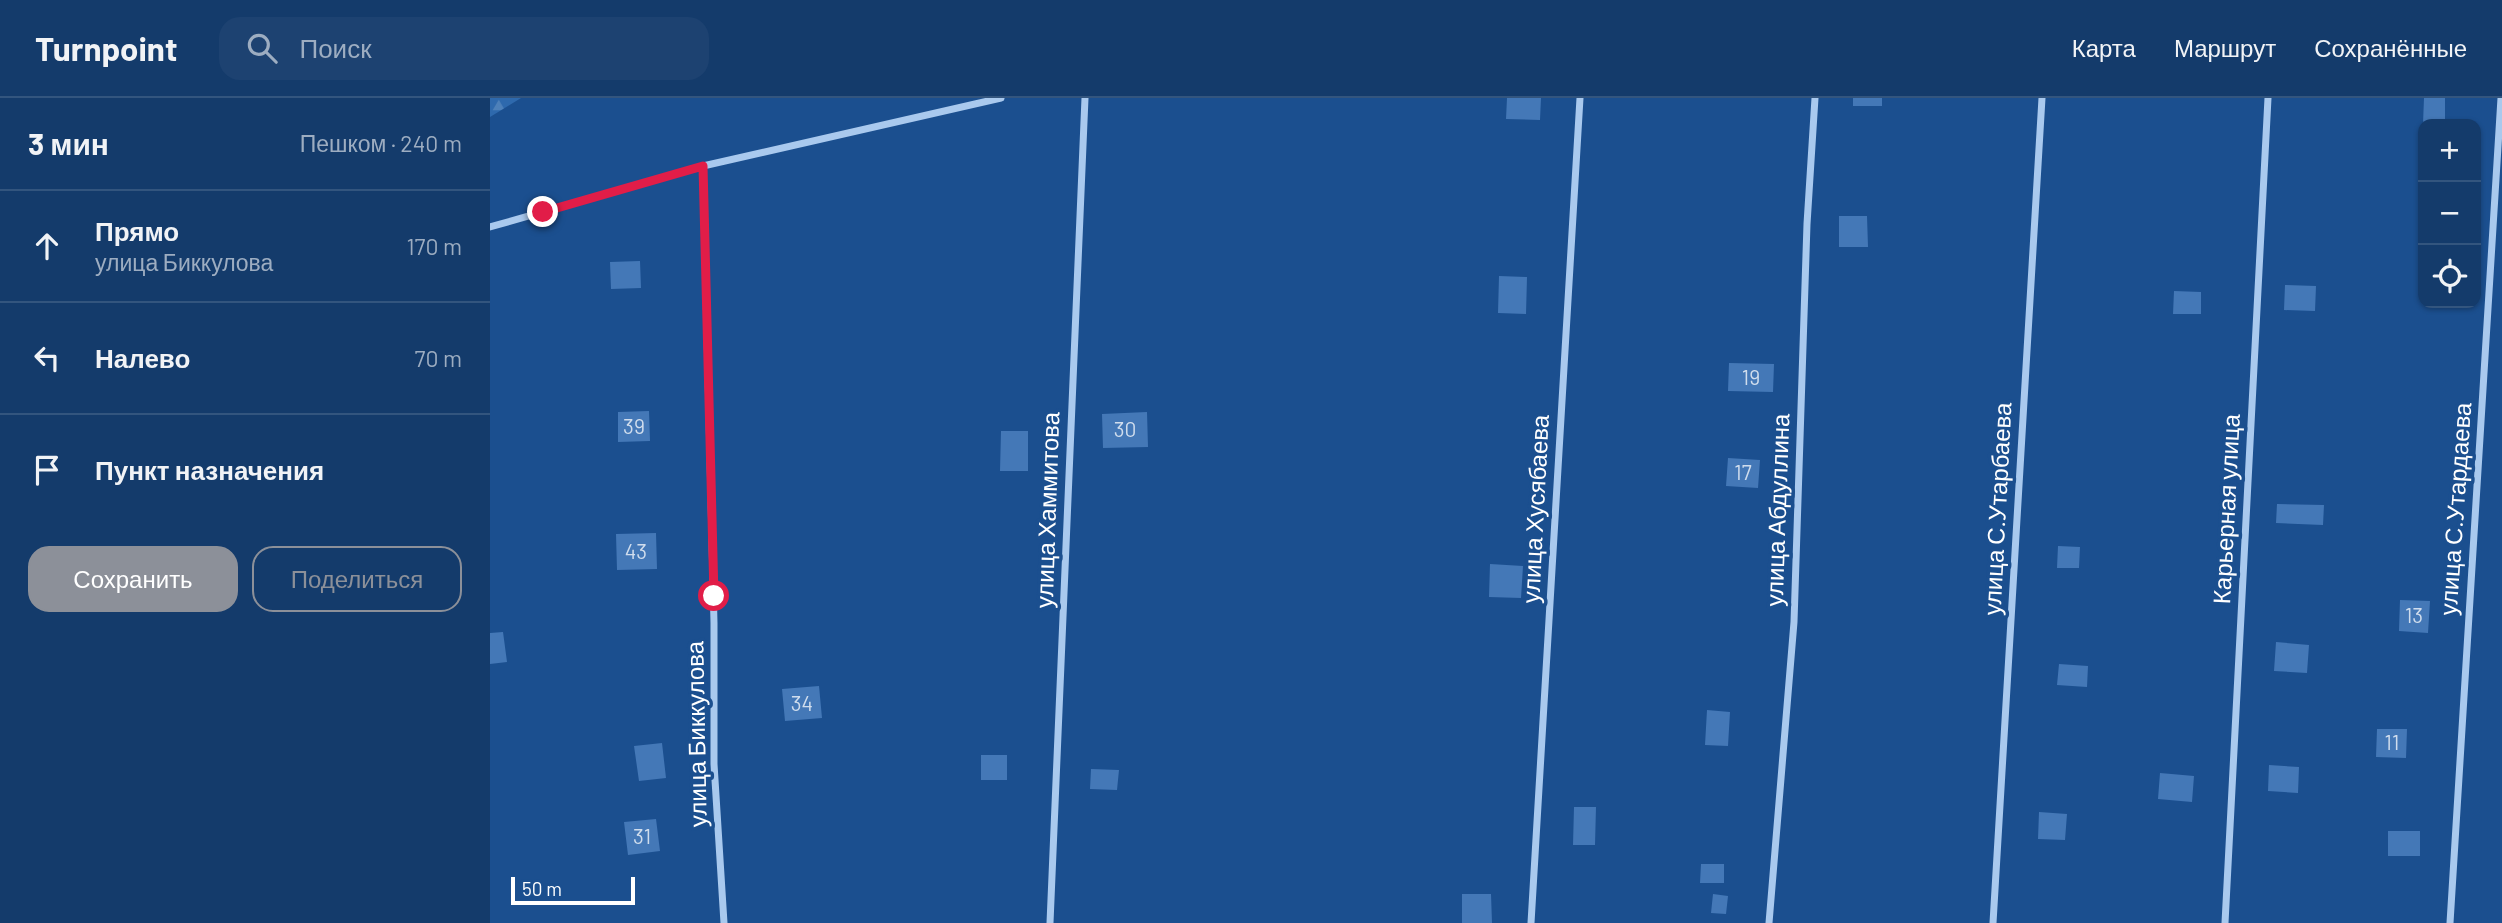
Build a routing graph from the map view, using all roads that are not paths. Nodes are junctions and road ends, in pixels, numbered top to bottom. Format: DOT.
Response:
graph roads {
  1 [pos="1002,98"];
  2 [pos="1085,98"];
  3 [pos="1580,98"];
  4 [pos="1815,98"];
  5 [pos="2042,98"];
  6 [pos="2268,98"];
  7 [pos="2501,98"];
  8 [pos="703,166"];
  9 [pos="490,227"];
  10 [pos="724,923"];
  11 [pos="1050,923"];
  12 [pos="1531,923"];
  13 [pos="1769,923"];
  14 [pos="1993,923"];
  15 [pos="2225,923"];
  16 [pos="2450,923"];
  1 -- 8 [label="street"];
  2 -- 11 [label="street, улица Хаммитова"];
  3 -- 12 [label="street, улица Хусябаева"];
  4 -- 13 [label="street, улица Абдуллина"];
  5 -- 14 [label="street, улица С.Утарбаева"];
  6 -- 15 [label="street, Карьерная улица"];
  7 -- 16 [label="street, улица С.Утардаева"];
  8 -- 9 [label="street"];
  8 -- 10 [label="street, улица Биккулова"];
}
